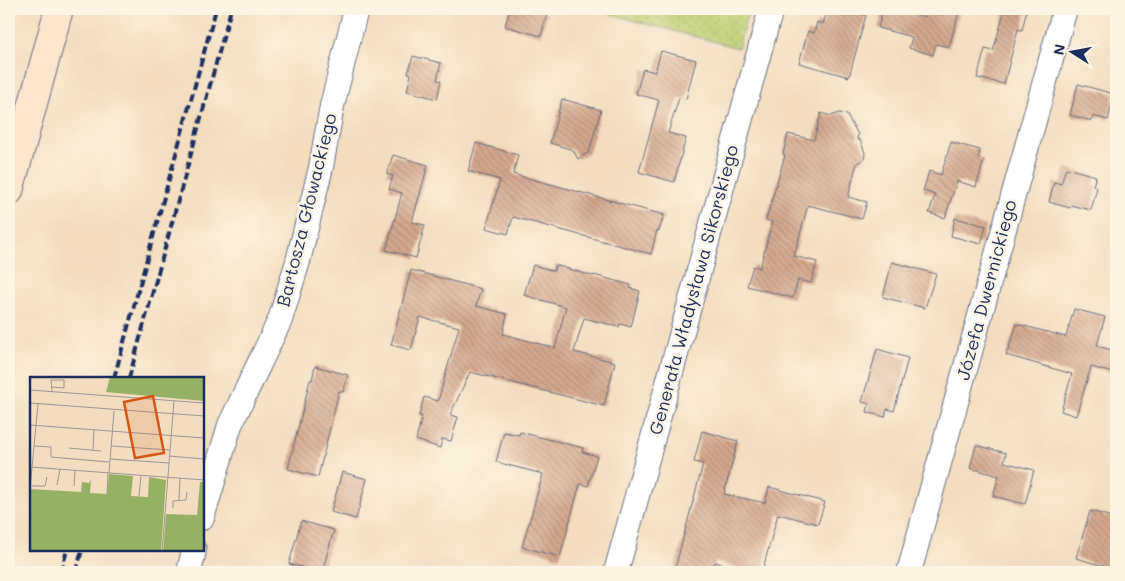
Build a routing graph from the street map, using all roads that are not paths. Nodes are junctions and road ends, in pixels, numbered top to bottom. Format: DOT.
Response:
graph roads {
  1 [pos="59,9"];
  2 [pos="356,9"];
  3 [pos="772,9"];
  4 [pos="1065,9"];
  5 [pos="9,191"];
  6 [pos="204,511"];
  7 [pos="194,551"];
  8 [pos="189,572"];
  9 [pos="616,572"];
  10 [pos="909,572"];
  1 -- 5 [label="main road"];
  2 -- 6 [label="street, Bartosza Głowackiego"];
  3 -- 9 [label="street, Generała Władysława Sikorskiego"];
  4 -- 10 [label="street, Józefa Dwernickiego"];
  7 -- 8 [label="street"];
}
